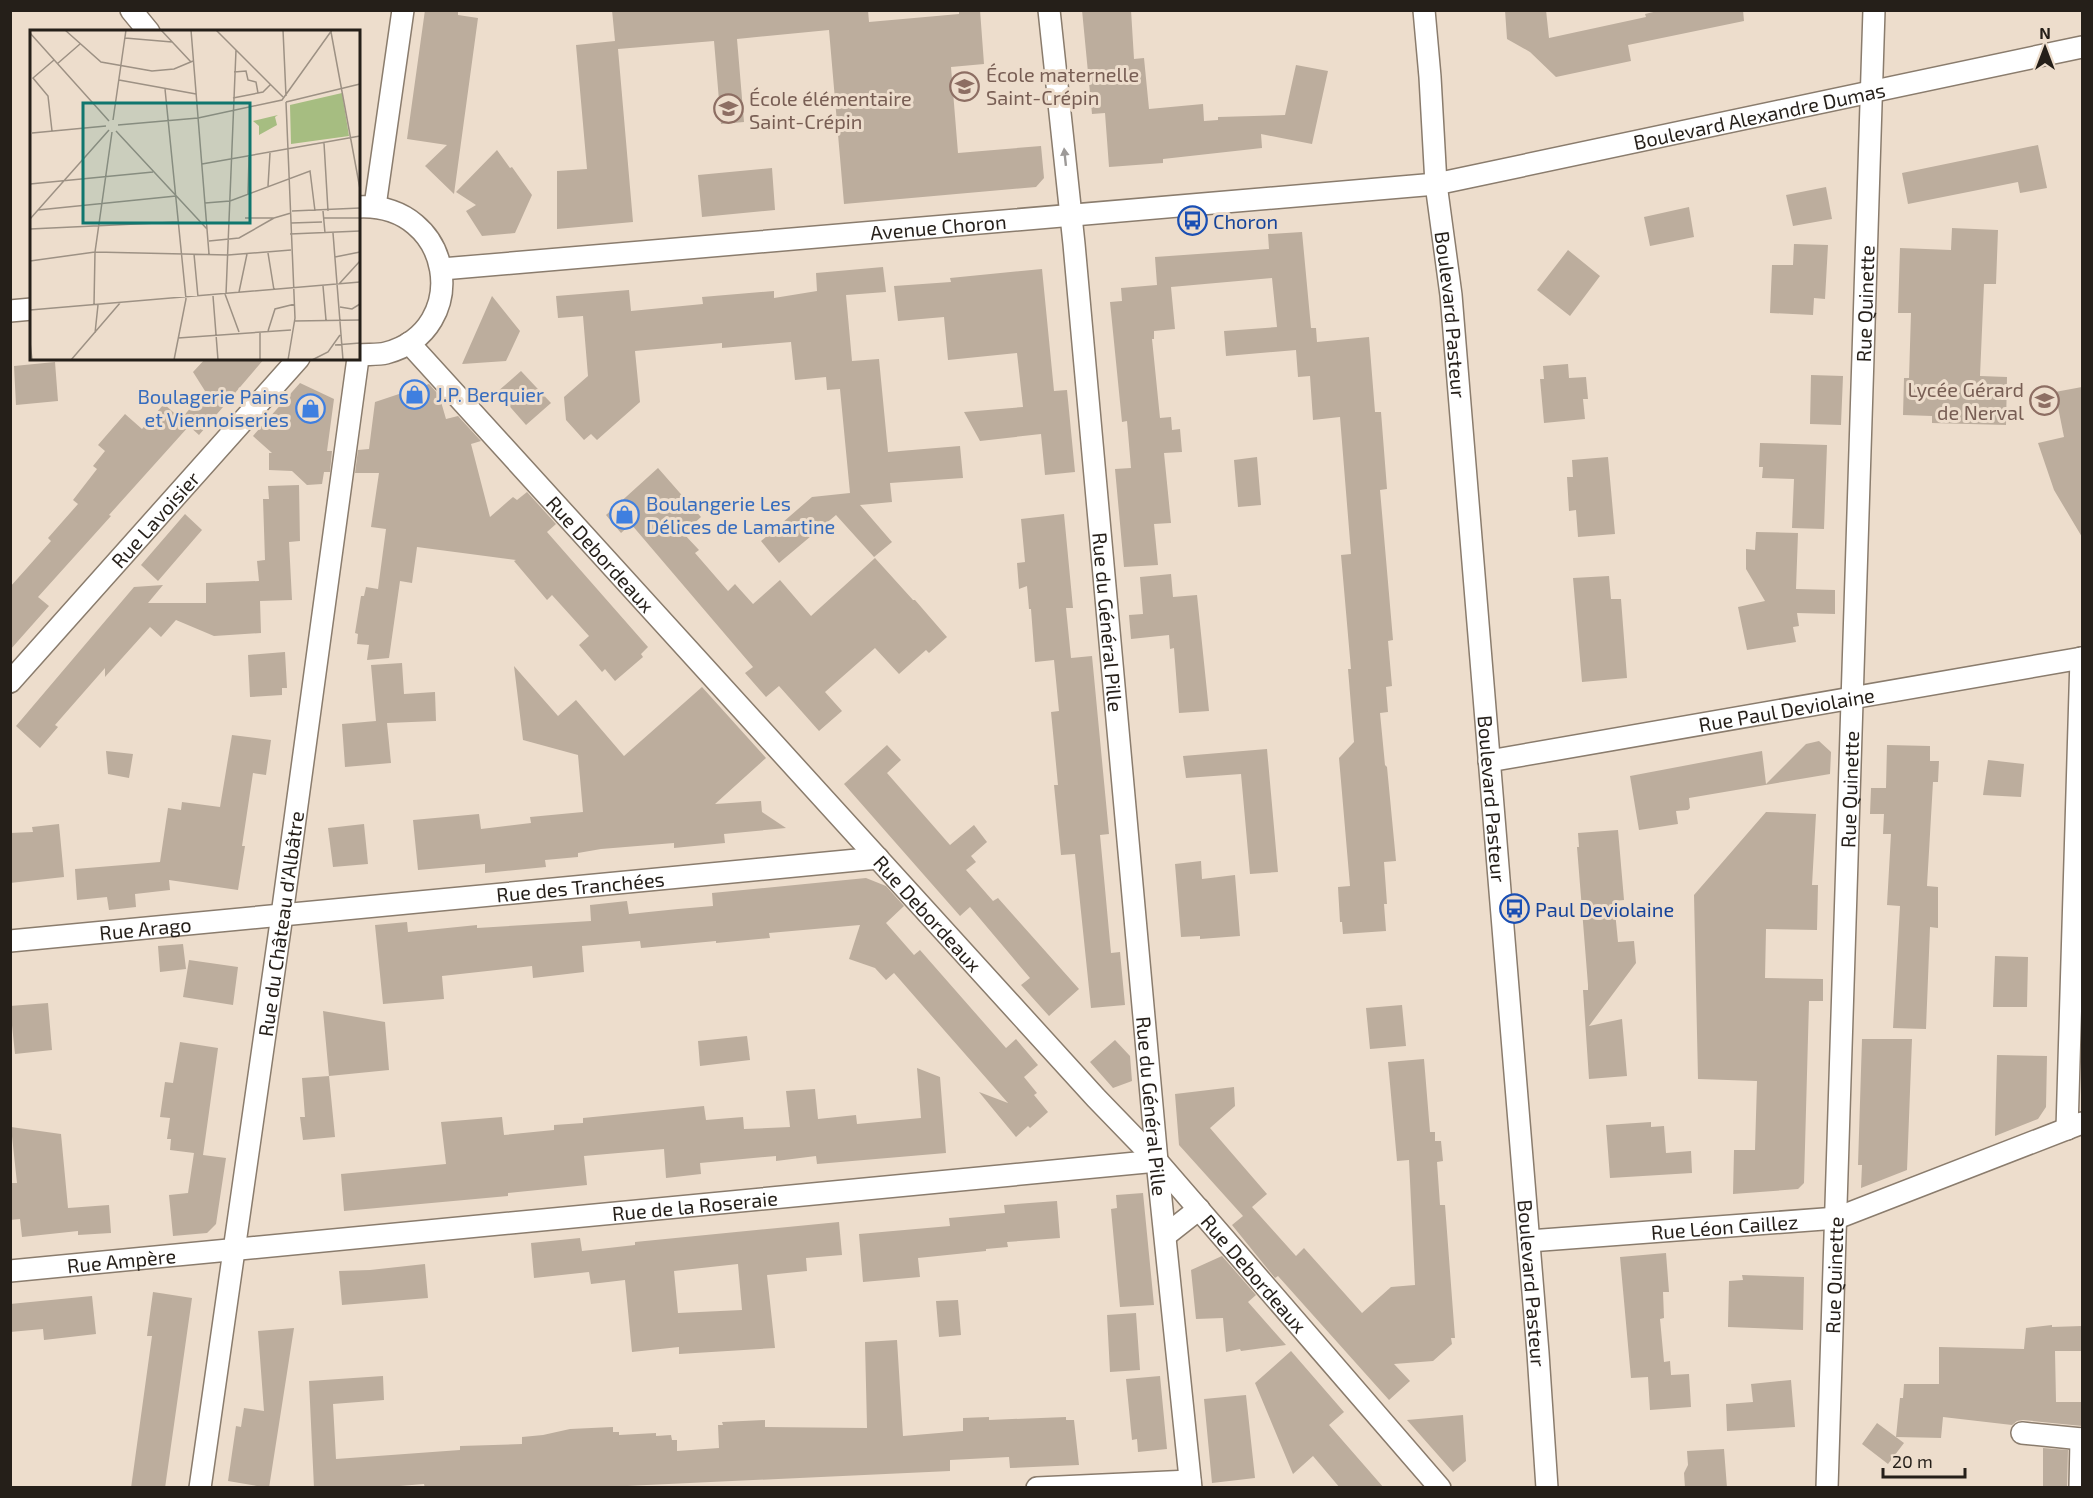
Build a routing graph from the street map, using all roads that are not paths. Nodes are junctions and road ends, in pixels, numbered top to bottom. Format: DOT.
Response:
graph roads {
  1 [pos="130,10"];
  2 [pos="403,10"];
  3 [pos="1050,10"];
  4 [pos="1424,10"];
  5 [pos="1874,10"];
  6 [pos="147,30"];
  7 [pos="2082,47"];
  8 [pos="1871,92"];
  9 [pos="1436,184"];
  10 [pos="367,206"];
  11 [pos="1071,216"];
  12 [pos="442,269"];
  13 [pos="30,309"];
  14 [pos="10,311"];
  15 [pos="410,343"];
  16 [pos="360,356"];
  17 [pos="297,360"];
  18 [pos="358,360"];
  19 [pos="2082,658"];
  20 [pos="10,682"];
  21 [pos="1853,698"];
  22 [pos="1489,761"];
  23 [pos="878,858"];
  24 [pos="282,915"];
  25 [pos="10,941"];
  26 [pos="2075,1126"];
  27 [pos="1158,1161"];
  28 [pos="1198,1209"];
  29 [pos="1837,1218"];
  30 [pos="1166,1235"];
  31 [pos="1529,1241"];
  32 [pos="234,1249"];
  33 [pos="10,1271"];
  34 [pos="2022,1433"];
  35 [pos="2082,1439"];
  36 [pos="1190,1484"];
  37 [pos="200,1488"];
  38 [pos="1036,1488"];
  39 [pos="1440,1488"];
  40 [pos="1547,1488"];
  41 [pos="1827,1488"];
  42 [pos="2080,1488"];
  1 -- 6 [label="street"];
  2 -- 10 [label="street"];
  11 -- 3 [label="street, Rue du Général Pille, one-way"];
  4 -- 9 [label="street, Boulevard Pasteur"];
  5 -- 8 [label="street, Rue Quinette"];
  7 -- 8 [label="street, Boulevard Alexandre Dumas"];
  8 -- 9 [label="street, Boulevard Alexandre Dumas"];
  8 -- 21 [label="street, Rue Quinette"];
  9 -- 11 [label="street, Avenue Choron"];
  9 -- 22 [label="street, Boulevard Pasteur"];
  10 -- 12 [label="street"];
  11 -- 12 [label="street, Avenue Choron"];
  11 -- 27 [label="street, Rue du Général Pille"];
  12 -- 15 [label="street"];
  13 -- 14 [label="street"];
  15 -- 16 [label="street"];
  15 -- 23 [label="street, Rue Debordeaux"];
  17 -- 20 [label="street, Rue Lavoisier"];
  18 -- 24 [label="street, Rue du Château d'Albâtre"];
  19 -- 21 [label="street, Rue Paul Deviolaine"];
  19 -- 26 [label="street"];
  21 -- 22 [label="street, Rue Paul Deviolaine"];
  21 -- 29 [label="street, Rue Quinette"];
  22 -- 31 [label="street, Boulevard Pasteur"];
  23 -- 24 [label="street, Rue des Tranchées"];
  23 -- 27 [label="street, Rue Debordeaux"];
  24 -- 25 [label="street, Rue Arago"];
  24 -- 32 [label="street, Rue du Château d'Albâtre"];
  26 -- 29 [label="street, Rue Léon Caillez"];
  27 -- 28 [label="street, Rue Debordeaux"];
  27 -- 30 [label="street, Rue du Général Pille"];
  27 -- 32 [label="street, Rue de la Roseraie"];
  28 -- 30 [label="street, Rue du Général Pille"];
  28 -- 39 [label="street, Rue Debordeaux"];
  29 -- 31 [label="street, Rue Léon Caillez"];
  29 -- 41 [label="street, Rue Quinette"];
  30 -- 36 [label="street, Rue du Général Pille"];
  31 -- 40 [label="street, Boulevard Pasteur"];
  32 -- 33 [label="street, Rue Ampère"];
  32 -- 37 [label="street, Rue du Château d'Albâtre"];
  34 -- 35 [label="street"];
  35 -- 42 [label="street"];
  36 -- 38 [label="street"];
}
